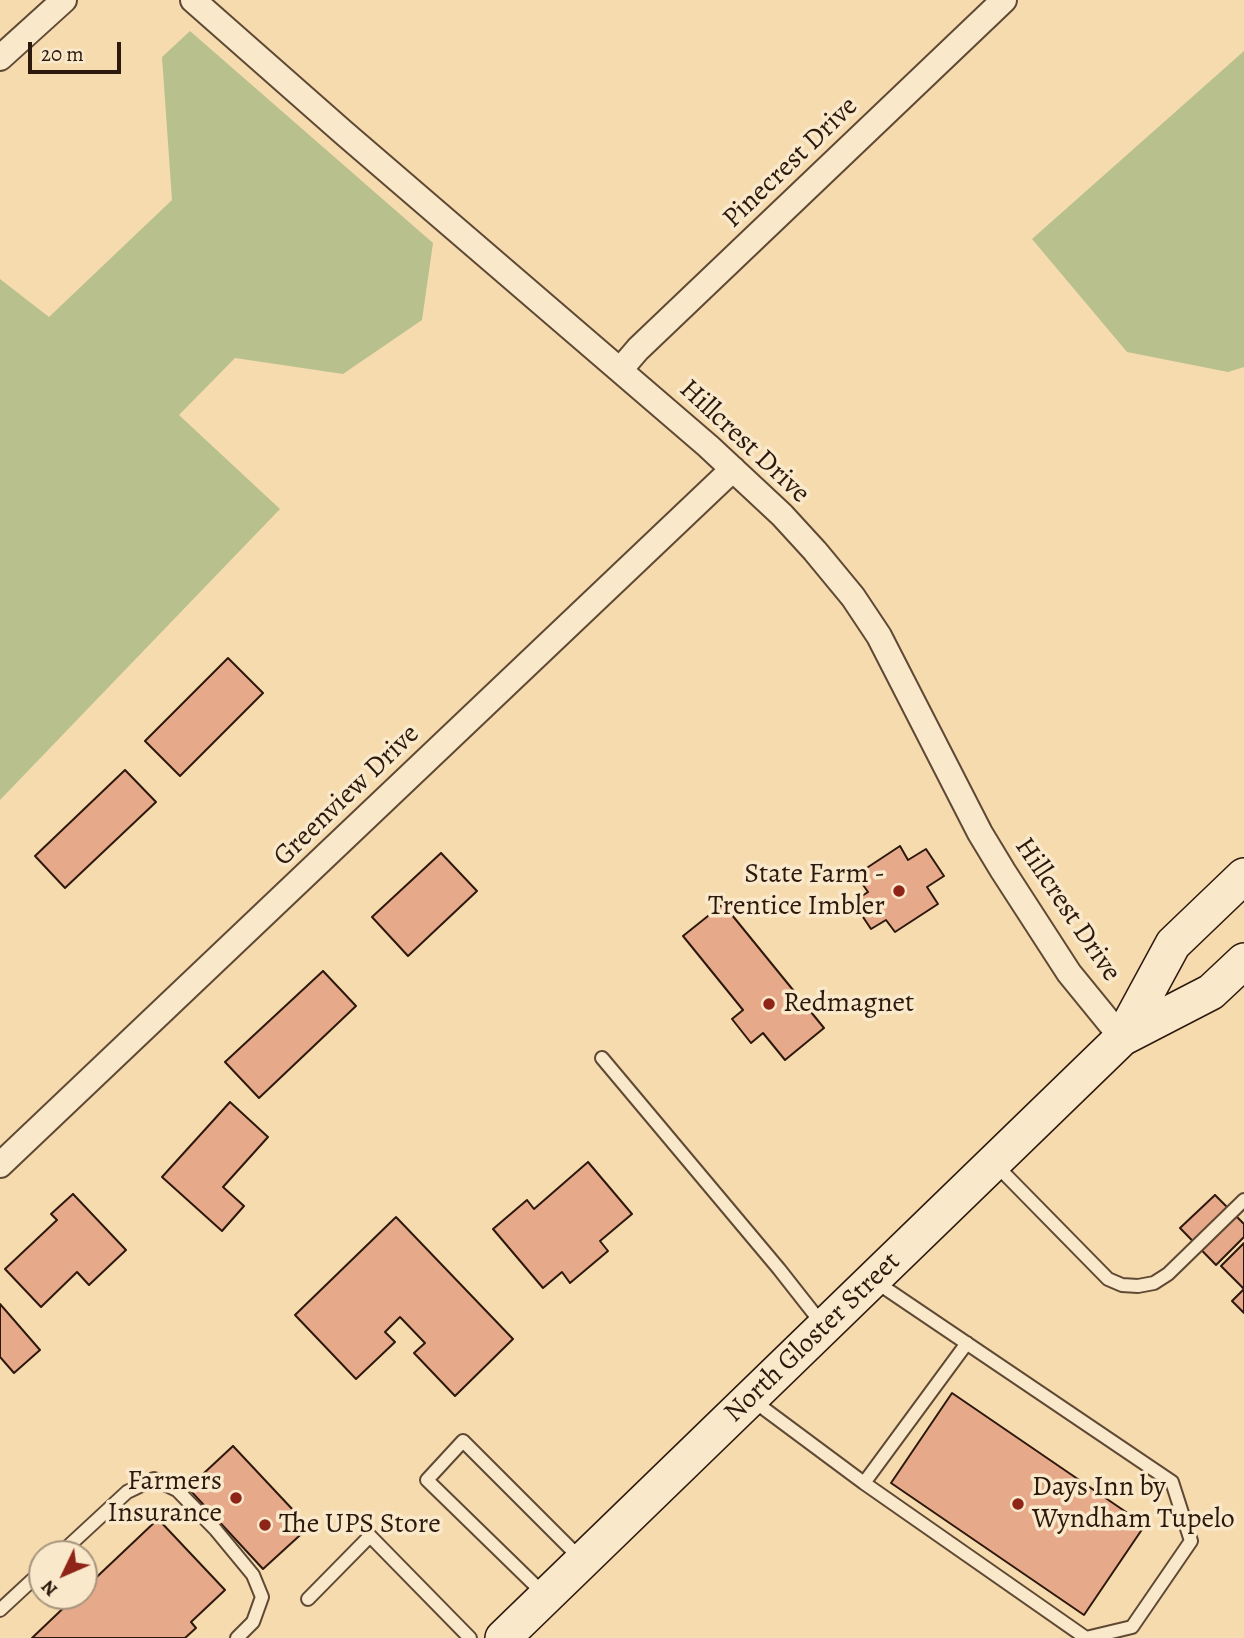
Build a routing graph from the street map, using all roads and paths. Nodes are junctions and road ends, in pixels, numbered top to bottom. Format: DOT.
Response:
graph roads {
  1 [pos="64,0"];
  2 [pos="193,0"];
  3 [pos="1004,0"];
  4 [pos="0,58"];
  5 [pos="620,370"];
  6 [pos="733,469"];
  7 [pos="1244,876"];
  8 [pos="1244,961"];
  9 [pos="1122,1038"];
  10 [pos="602,1058"];
  11 [pos="993,1163"];
  12 [pos="0,1165"];
  13 [pos="1244,1200"];
  14 [pos="874,1280"];
  15 [pos="825,1328"];
  16 [pos="967,1343"];
  17 [pos="751,1399"];
  18 [pos="864,1483"];
  19 [pos="75,1540"];
  20 [pos="584,1561"];
  21 [pos="28,1584"];
  22 [pos="547,1597"];
  23 [pos="308,1599"];
  24 [pos="0,1610"];
  25 [pos="237,1638"];
  26 [pos="470,1638"];
  27 [pos="503,1638"];
  1 -- 4 [label="street"];
  2 -- 5 [label="street, Hillcrest Drive"];
  3 -- 5 [label="street, Pinecrest Drive"];
  5 -- 6 [label="street, Hillcrest Drive"];
  6 -- 9 [label="street, Hillcrest Drive"];
  6 -- 12 [label="street, Greenview Drive"];
  7 -- 9 [label="main road, North Gloster Street"];
  8 -- 9 [label="main road, North Gloster Street"];
  9 -- 11 [label="main road, North Gloster Street"];
  10 -- 15 [label="lane"];
  11 -- 13 [label="lane"];
  11 -- 14 [label="main road, North Gloster Street"];
  14 -- 15 [label="main road, North Gloster Street"];
  14 -- 16 [label="lane"];
  15 -- 17 [label="main road, North Gloster Street"];
  16 -- 18 [label="lane"];
  16 -- 18 [label="lane"];
  17 -- 18 [label="lane"];
  17 -- 20 [label="main road, North Gloster Street"];
  19 -- 25 [label="lane"];
  20 -- 22 [label="main road, North Gloster Street"];
  20 -- 22 [label="lane"];
  21 -- 24 [label="lane"];
  22 -- 27 [label="main road, North Gloster Street"];
  23 -- 26 [label="lane"];
}
